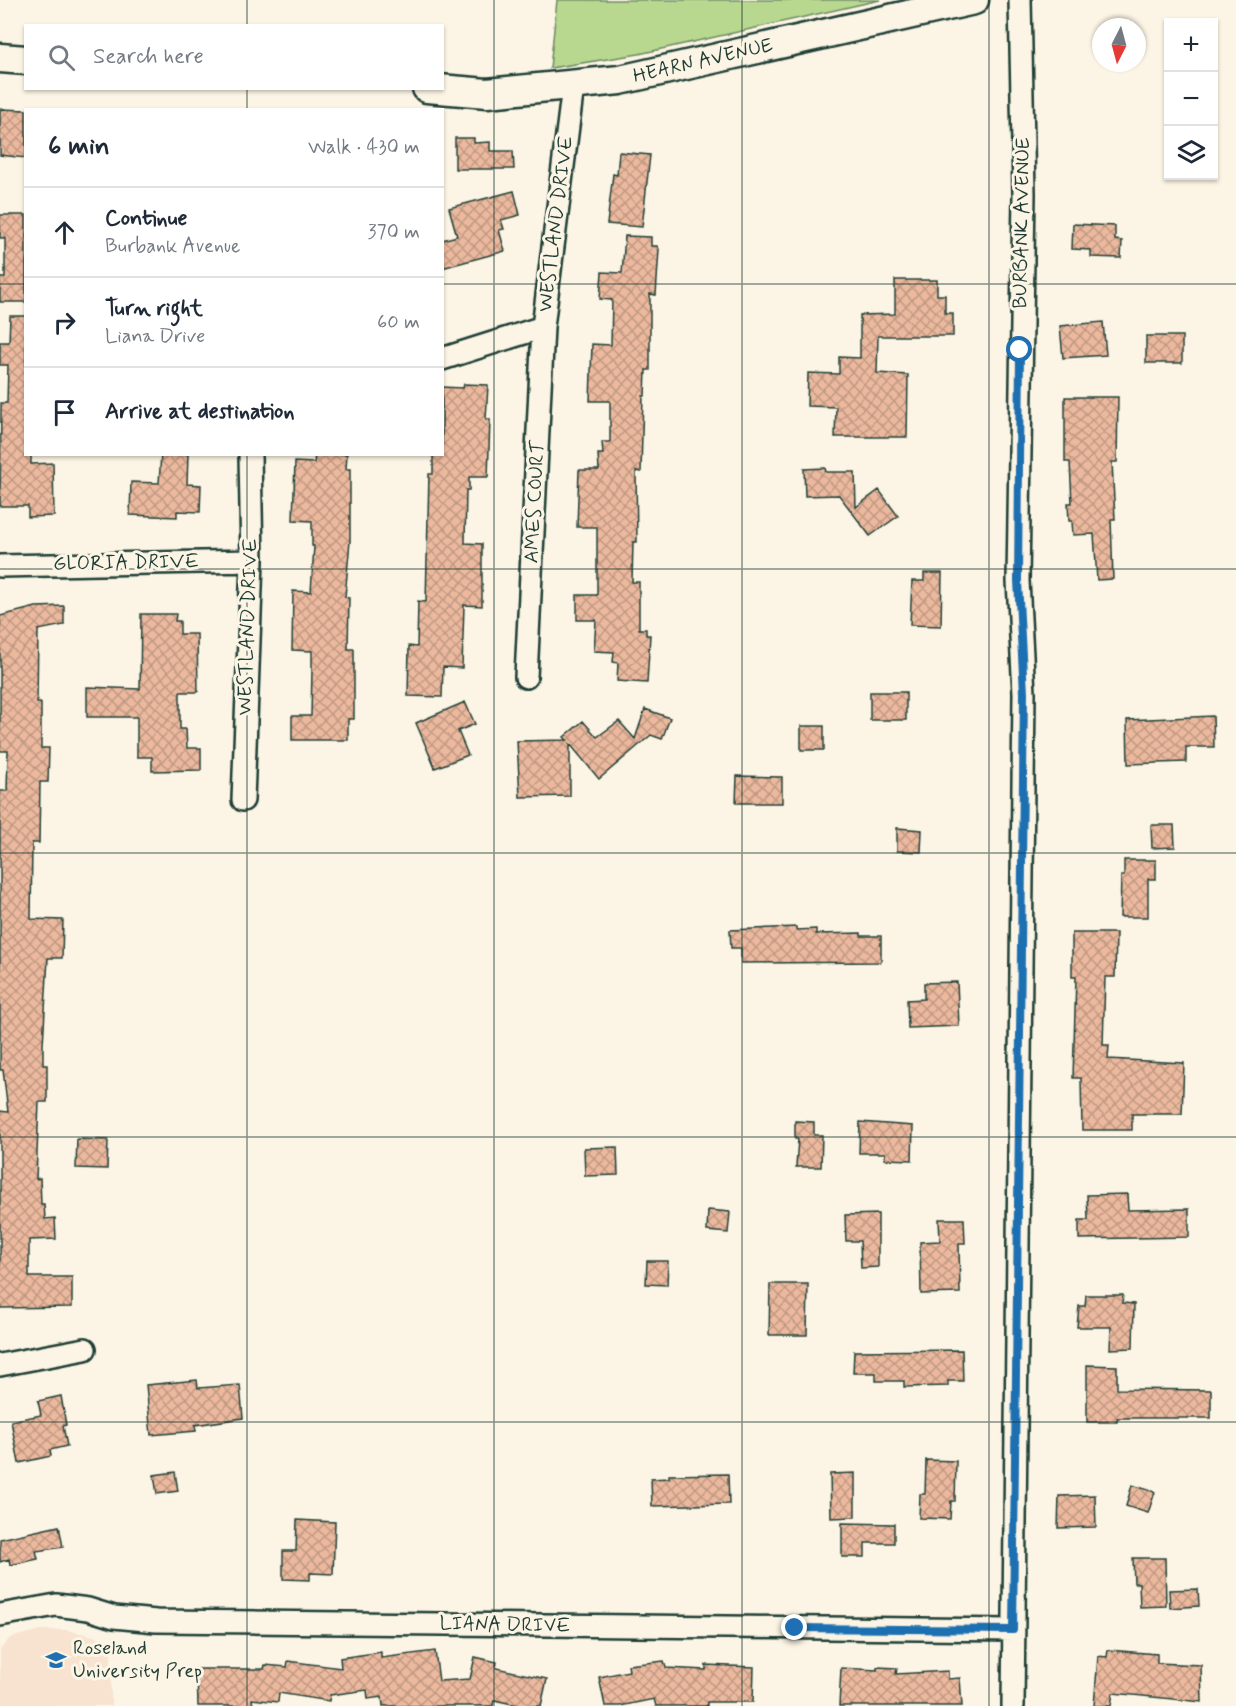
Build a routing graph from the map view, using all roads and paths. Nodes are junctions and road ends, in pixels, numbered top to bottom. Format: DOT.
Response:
graph roads {
  1 [pos="974,0"];
  2 [pos="1020,0"];
  3 [pos="0,58"];
  4 [pos="24,60"];
  5 [pos="573,86"];
  6 [pos="444,89"];
  7 [pos="543,327"];
  8 [pos="444,358"];
  9 [pos="250,456"];
  10 [pos="252,561"];
  11 [pos="0,566"];
  12 [pos="526,676"];
  13 [pos="243,800"];
  14 [pos="85,1349"];
  15 [pos="0,1365"];
  16 [pos="0,1615"];
  17 [pos="1013,1630"];
  18 [pos="1013,1706"];
  1 -- 5 [label="main road, HEARN AVENUE"];
  2 -- 17 [label="street, BURBANK AVENUE"];
  3 -- 4 [label="main road"];
  5 -- 6 [label="main road, HEARN AVENUE"];
  5 -- 7 [label="street, WESTLAND DRIVE"];
  7 -- 8 [label="street, WESTLAND DRIVE"];
  7 -- 12 [label="street, AMES COURT"];
  9 -- 10 [label="street, WESTLAND DRIVE"];
  10 -- 11 [label="street, GLORIA DRIVE"];
  10 -- 13 [label="street, WESTLAND DRIVE"];
  14 -- 15 [label="street"];
  16 -- 17 [label="street, LIANA DRIVE"];
  17 -- 18 [label="street, BURBANK AVENUE"];
}
